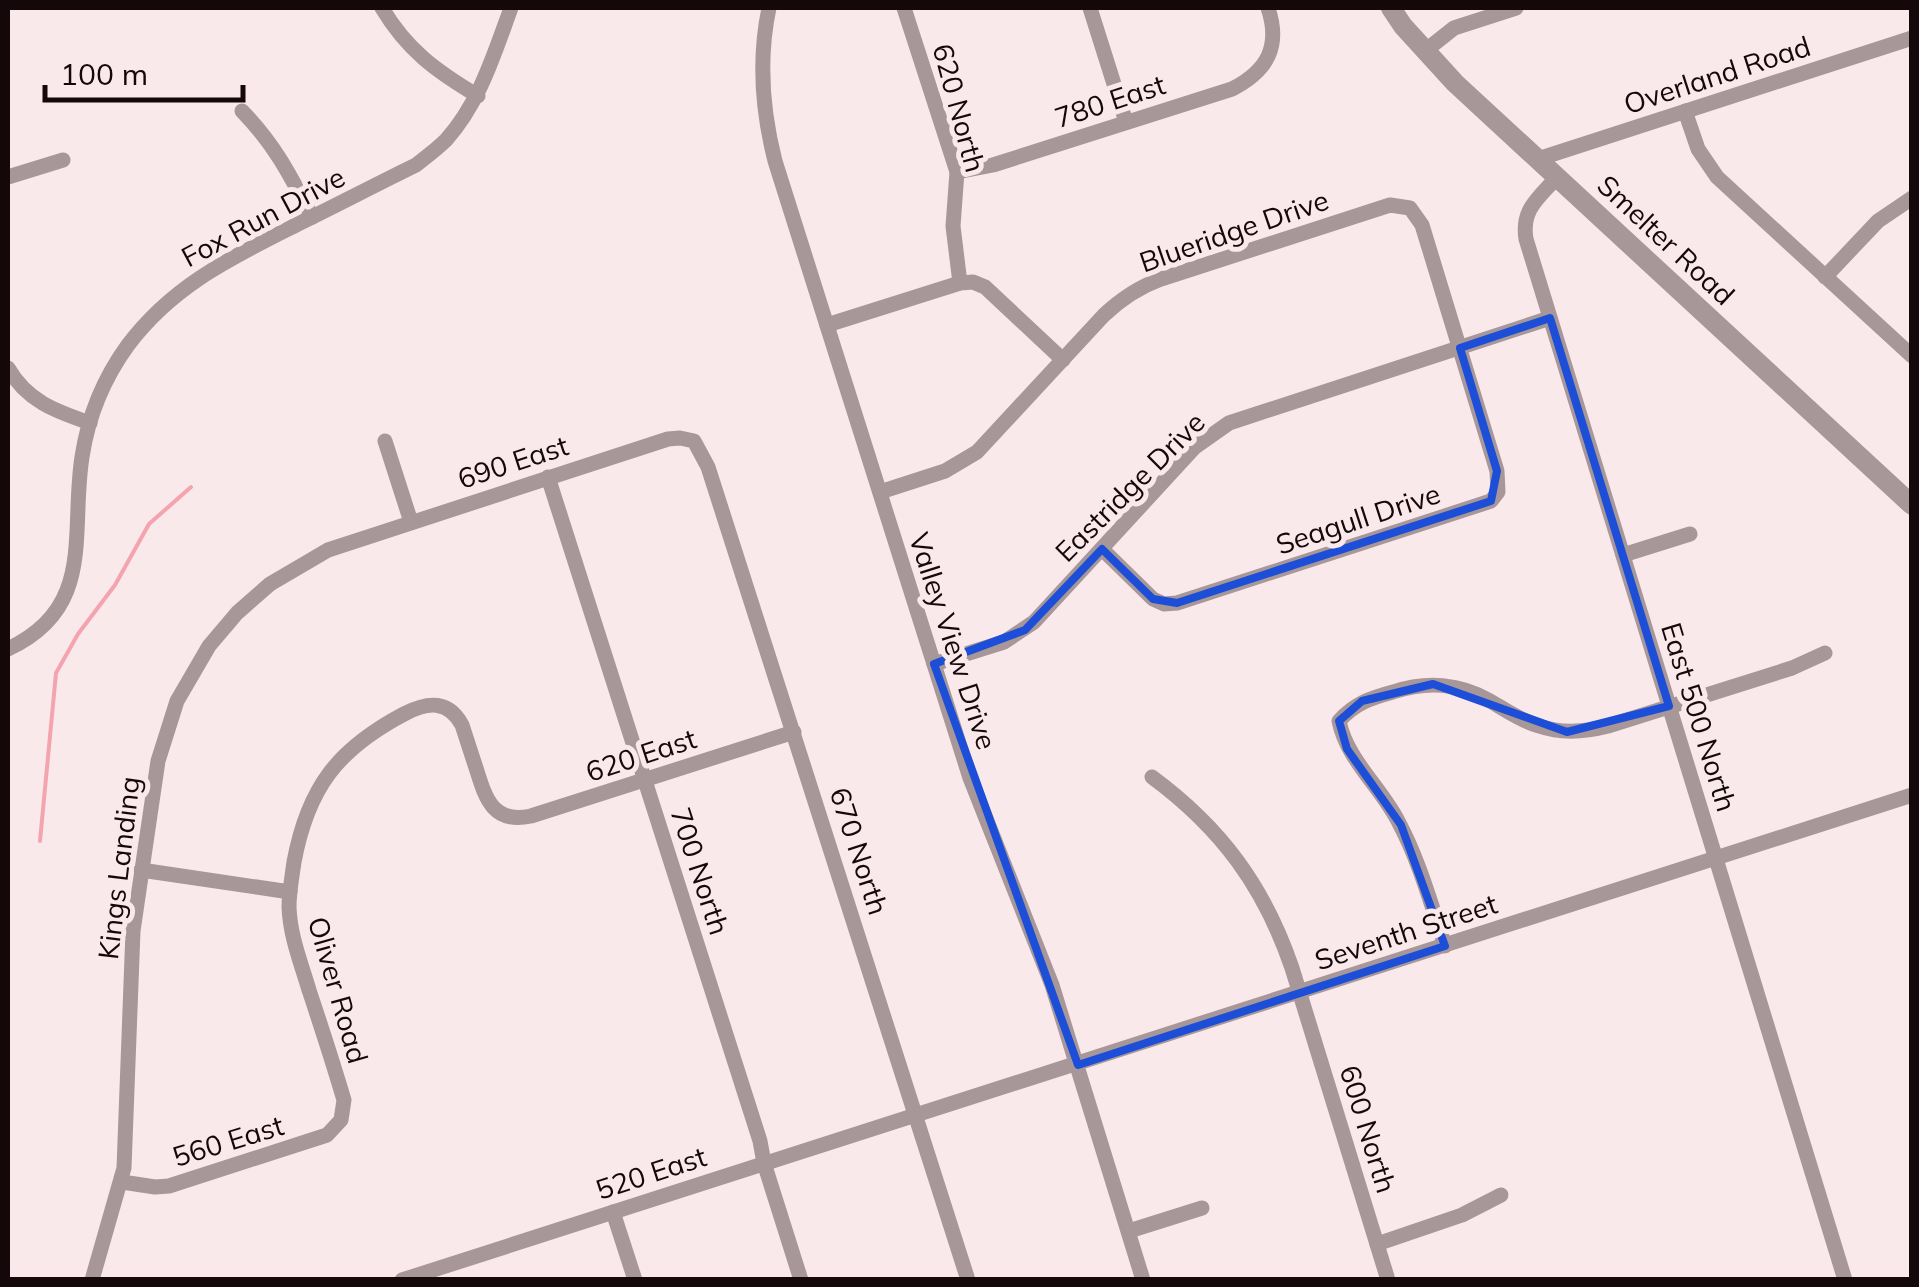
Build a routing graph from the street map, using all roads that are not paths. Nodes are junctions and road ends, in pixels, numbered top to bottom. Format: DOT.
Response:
graph roads {
  1 [pos="382,8"];
  2 [pos="511,8"];
  3 [pos="769,8"];
  4 [pos="904,8"];
  5 [pos="1090,8"];
  6 [pos="1268,8"];
  7 [pos="1391,8"];
  8 [pos="1516,8"];
  9 [pos="1465,15"];
  10 [pos="1912,38"];
  11 [pos="1426,51"];
  12 [pos="478,96"];
  13 [pos="242,111"];
  14 [pos="1685,111"];
  15 [pos="1126,122"];
  16 [pos="1538,159"];
  17 [pos="63,160"];
  18 [pos="957,172"];
  19 [pos="8,177"];
  20 [pos="1557,177"];
  21 [pos="1912,198"];
  22 [pos="312,217"];
  23 [pos="1826,277"];
  24 [pos="960,282"];
  25 [pos="1550,318"];
  26 [pos="827,325"];
  27 [pos="1460,348"];
  28 [pos="1912,356"];
  29 [pos="1063,360"];
  30 [pos="8,368"];
  31 [pos="90,423"];
  32 [pos="385,441"];
  33 [pos="694,441"];
  34 [pos="548,477"];
  35 [pos="880,492"];
  36 [pos="1912,505"];
  37 [pos="411,522"];
  38 [pos="1690,534"];
  39 [pos="349,542"];
  40 [pos="1102,549"];
  41 [pos="1623,555"];
  42 [pos="8,649"];
  43 [pos="1824,653"];
  44 [pos="934,664"];
  45 [pos="439,704"];
  46 [pos="1669,706"];
  47 [pos="794,732"];
  48 [pos="1152,777"];
  49 [pos="645,781"];
  50 [pos="1912,796"];
  51 [pos="1716,859"];
  52 [pos="141,870"];
  53 [pos="290,892"];
  54 [pos="1445,946"];
  55 [pos="1300,993"];
  56 [pos="1078,1065"];
  57 [pos="916,1114"];
  58 [pos="341,1120"];
  59 [pos="764,1163"];
  60 [pos="122,1182"];
  61 [pos="1501,1195"];
  62 [pos="1202,1208"];
  63 [pos="614,1212"];
  64 [pos="1128,1231"];
  65 [pos="1377,1244"];
  66 [pos="462,1260"];
  67 [pos="92,1280"];
  68 [pos="402,1280"];
  69 [pos="468,1280"];
  70 [pos="635,1280"];
  71 [pos="801,1280"];
  72 [pos="968,1280"];
  73 [pos="1144,1280"];
  74 [pos="1388,1280"];
  75 [pos="1845,1280"];
  1 -- 12 [label="street"];
  2 -- 12 [label="street, Fox Run Drive"];
  3 -- 26 [label="street, Valley View Drive"];
  4 -- 18 [label="street, 620 North"];
  5 -- 15 [label="street"];
  6 -- 15 [label="street, 780 East"];
  7 -- 11 [label="street, Smelter Road"];
  8 -- 9 [label="street"];
  9 -- 11 [label="street"];
  10 -- 14 [label="street, Overland Road"];
  11 -- 16 [label="street, Smelter Road"];
  12 -- 22 [label="street, Fox Run Drive"];
  13 -- 22 [label="street"];
  14 -- 16 [label="street, Overland Road"];
  14 -- 23 [label="street"];
  15 -- 18 [label="street, 780 East"];
  16 -- 20 [label="street, Smelter Road"];
  17 -- 19 [label="street"];
  18 -- 24 [label="street, 620 North"];
  20 -- 25 [label="street, East 500 North"];
  20 -- 36 [label="street, Smelter Road"];
  21 -- 23 [label="street"];
  22 -- 31 [label="street, Fox Run Drive"];
  23 -- 28 [label="street"];
  24 -- 26 [label="street"];
  24 -- 29 [label="street"];
  25 -- 27 [label="street, Eastridge Drive"];
  25 -- 41 [label="street, East 500 North"];
  26 -- 35 [label="street, Valley View Drive"];
  27 -- 29 [label="street, Blueridge Drive"];
  27 -- 40 [label="street, Eastridge Drive"];
  27 -- 40 [label="street, Seagull Drive"];
  29 -- 35 [label="street, Blueridge Drive"];
  30 -- 31 [label="street"];
  31 -- 42 [label="street, Fox Run Drive"];
  32 -- 37 [label="street"];
  33 -- 34 [label="street, 690 East"];
  33 -- 47 [label="street, 670 North"];
  34 -- 37 [label="street, 690 East"];
  34 -- 49 [label="street, 700 North"];
  35 -- 44 [label="street, Valley View Drive"];
  37 -- 39 [label="street, 690 East"];
  38 -- 41 [label="street"];
  39 -- 52 [label="street, Kings Landing"];
  40 -- 44 [label="street, Eastridge Drive"];
  41 -- 46 [label="street, East 500 North"];
  43 -- 46 [label="street"];
  44 -- 56 [label="street, Valley View Drive"];
  45 -- 49 [label="street, 620 East"];
  45 -- 53 [label="street, Oliver Road"];
  46 -- 51 [label="street, East 500 North"];
  46 -- 54 [label="street"];
  47 -- 49 [label="street, 620 East"];
  47 -- 57 [label="street, 670 North"];
  48 -- 55 [label="street, 600 North"];
  49 -- 59 [label="street, 700 North"];
  50 -- 51 [label="street, Seventh Street"];
  51 -- 54 [label="street, Seventh Street"];
  51 -- 75 [label="street, East 500 North"];
  52 -- 53 [label="street"];
  52 -- 60 [label="street, Kings Landing"];
  53 -- 58 [label="street, Oliver Road"];
  54 -- 55 [label="street, Seventh Street"];
  55 -- 56 [label="street, Seventh Street"];
  55 -- 65 [label="street, 600 North"];
  56 -- 57 [label="street, Seventh Street"];
  56 -- 64 [label="street, Valley View Drive"];
  57 -- 59 [label="street, 520 East"];
  57 -- 72 [label="street, 670 North"];
  58 -- 60 [label="street, 560 East"];
  59 -- 63 [label="street, 520 East"];
  59 -- 71 [label="street, 700 North"];
  60 -- 67 [label="street, Kings Landing"];
  61 -- 65 [label="street"];
  62 -- 64 [label="street"];
  63 -- 66 [label="street, 520 East"];
  63 -- 70 [label="street"];
  64 -- 73 [label="street, Valley View Drive"];
  65 -- 74 [label="street, 600 North"];
  66 -- 68 [label="street, 520 East"];
  66 -- 69 [label="street"];
}
